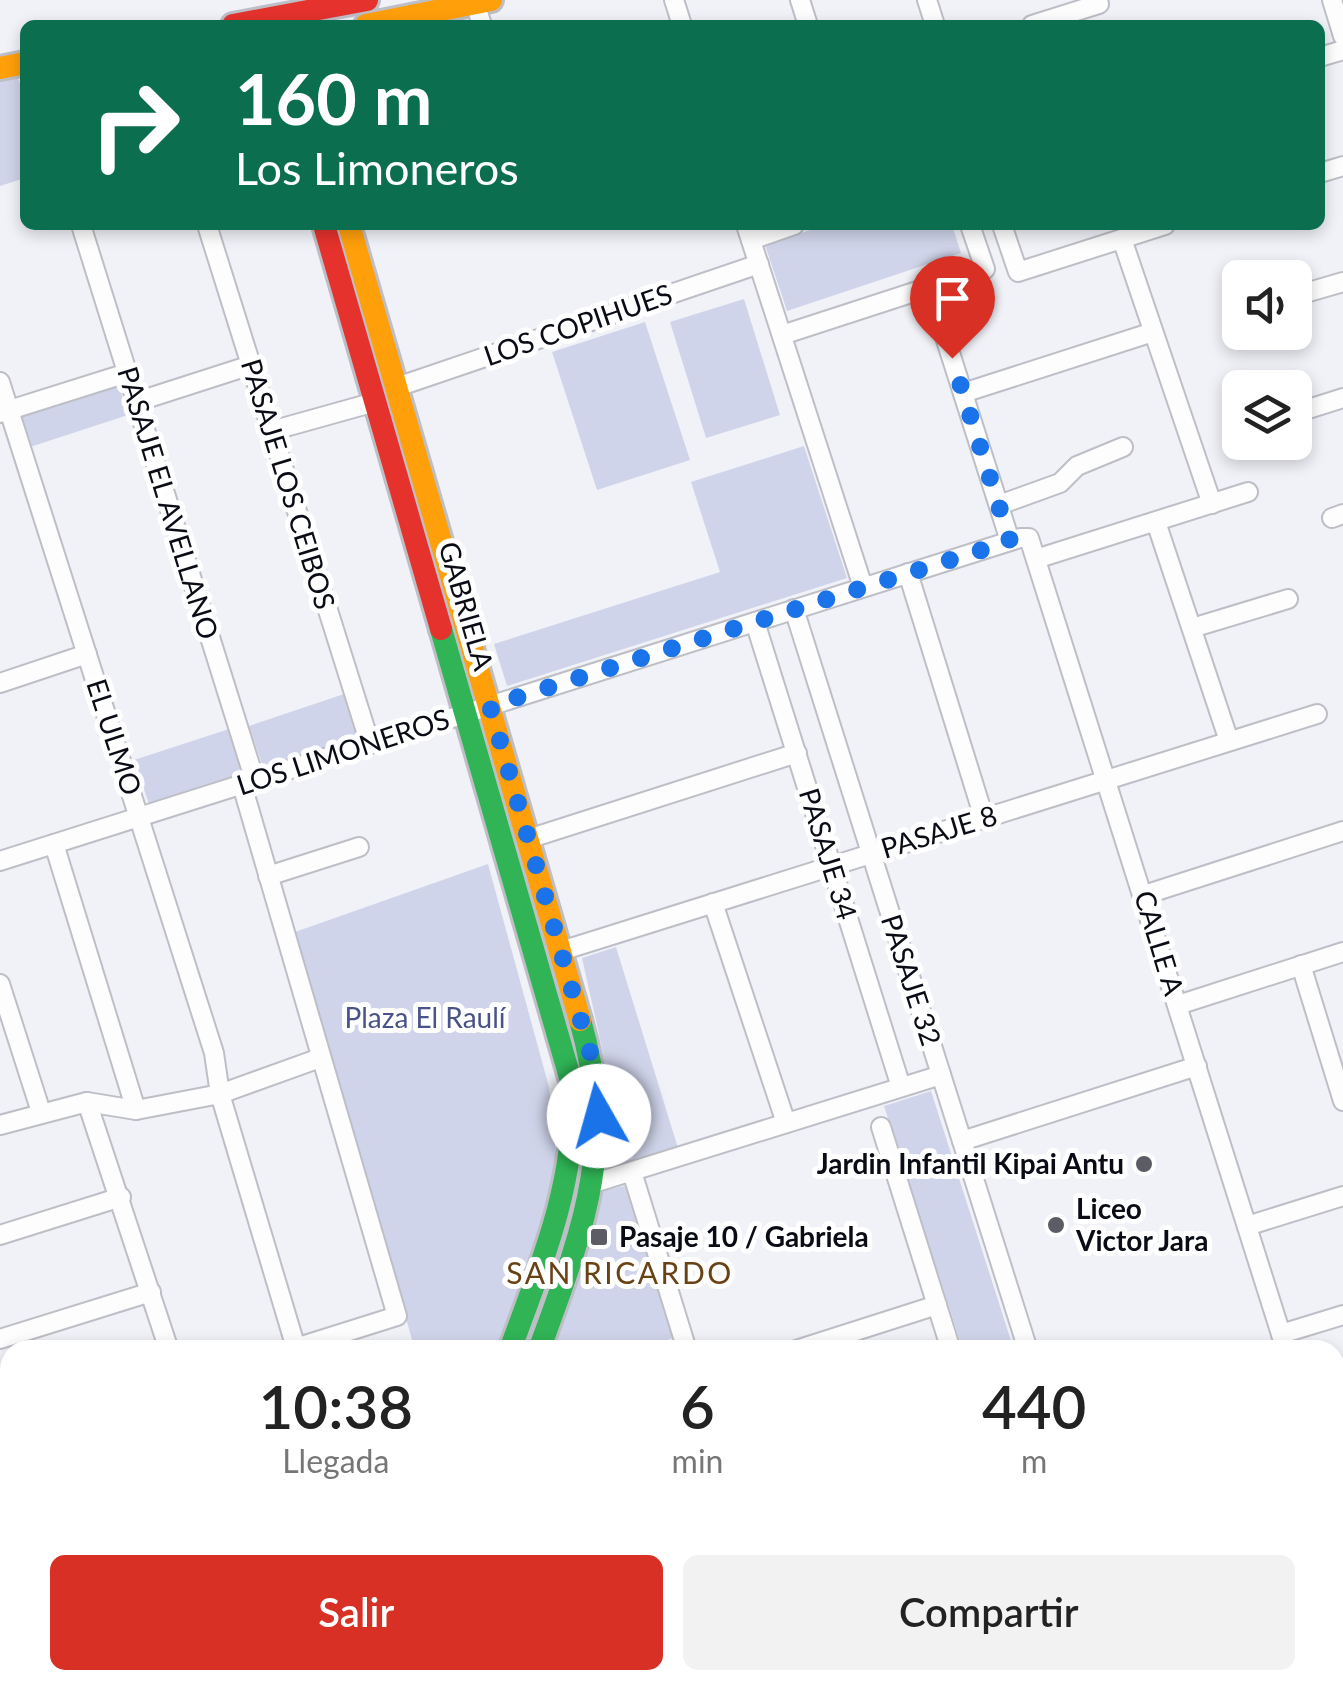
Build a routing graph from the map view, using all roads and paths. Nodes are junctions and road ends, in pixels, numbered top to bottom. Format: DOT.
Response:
graph roads {
  1 [pos="368,0"];
  2 [pos="1332,0"];
  3 [pos="1099,4"];
  4 [pos="483,9"];
  5 [pos="262,17"];
  6 [pos="403,20"];
  7 [pos="1048,20"];
  8 [pos="1343,36"];
  9 [pos="83,230"];
  10 [pos="209,230"];
  11 [pos="325,230"];
  12 [pos="350,230"];
  13 [pos="972,230"];
  14 [pos="1004,230"];
  15 [pos="1150,230"];
  16 [pos="749,233"];
  17 [pos="1122,239"];
  18 [pos="759,264"];
  19 [pos="1343,282"];
  20 [pos="929,287"];
  21 [pos="1312,291"];
  22 [pos="1153,332"];
  23 [pos="782,335"];
  24 [pos="251,366"];
  25 [pos="127,373"];
  26 [pos="0,382"];
  27 [pos="397,386"];
  28 [pos="963,393"];
  29 [pos="1343,398"];
  30 [pos="136,402"];
  31 [pos="375,402"];
  32 [pos="1312,408"];
  33 [pos="5,412"];
  34 [pos="272,431"];
  35 [pos="1124,447"];
  36 [pos="1248,492"];
  37 [pos="1212,504"];
  38 [pos="999,505"];
  39 [pos="1156,522"];
  40 [pos="1020,540"];
  41 [pos="1039,558"];
  42 [pos="908,573"];
  43 [pos="863,587"];
  44 [pos="1288,599"];
  45 [pos="794,609"];
  46 [pos="756,622"];
  47 [pos="1192,628"];
  48 [pos="87,654"];
  49 [pos="0,683"];
  50 [pos="490,706"];
  51 [pos="466,714"];
  52 [pos="1317,714"];
  53 [pos="1229,741"];
  54 [pos="370,744"];
  55 [pos="797,753"];
  56 [pos="1108,779"];
  57 [pos="248,782"];
  58 [pos="140,817"];
  59 [pos="984,818"];
  60 [pos="1343,832"];
  61 [pos="528,838"];
  62 [pos="54,844"];
  63 [pos="359,847"];
  64 [pos="871,854"];
  65 [pos="0,861"];
  66 [pos="832,866"];
  67 [pos="268,876"];
  68 [pos="1144,895"];
  69 [pos="713,903"];
  70 [pos="561,950"];
  71 [pos="1343,952"];
  72 [pos="1301,965"];
  73 [pos="0,984"];
  74 [pos="1178,1005"];
  75 [pos="320,1058"];
  76 [pos="1197,1066"];
  77 [pos="1339,1074"];
  78 [pos="941,1075"];
  79 [pos="902,1088"];
  80 [pos="220,1094"];
  81 [pos="1343,1101"];
  82 [pos="87,1102"];
  83 [pos="136,1110"];
  84 [pos="42,1112"];
  85 [pos="786,1123"];
  86 [pos="0,1125"];
  87 [pos="881,1127"];
  88 [pos="962,1141"];
  89 [pos="632,1172"];
  90 [pos="594,1183"];
  91 [pos="1343,1196"];
  92 [pos="121,1197"];
  93 [pos="1248,1226"];
  94 [pos="0,1235"];
  95 [pos="151,1292"];
  96 [pos="937,1305"];
  97 [pos="1343,1314"];
  98 [pos="0,1339"];
  99 [pos="166,1340"];
  100 [pos="290,1340"];
  101 [pos="321,1340"];
  102 [pos="513,1340"];
  103 [pos="541,1340"];
  104 [pos="684,1340"];
  105 [pos="827,1340"];
  106 [pos="948,1340"];
  107 [pos="1025,1340"];
  108 [pos="1283,1340"];
  109 [pos="1288,1340"];
  1 -- 5 [label="street"];
  2 -- 8 [label="street"];
  3 -- 7 [label="street"];
  4 -- 6 [label="street"];
  9 -- 25 [label="street, PASAJE EL AVELLANO"];
  10 -- 24 [label="street, PASAJE LOS CEIBOS"];
  11 -- 31 [label="street, GABRIELA"];
  12 -- 27 [label="street, GABRIELA"];
  13 -- 20 [label="street"];
  14 -- 17 [label="street"];
  15 -- 17 [label="street"];
  16 -- 18 [label="street"];
  17 -- 22 [label="street"];
  18 -- 23 [label="street"];
  18 -- 27 [label="street, LOS COPIHUES"];
  19 -- 21 [label="street"];
  20 -- 23 [label="street"];
  20 -- 28 [label="street, CALLE A"];
  22 -- 28 [label="street"];
  22 -- 37 [label="street"];
  23 -- 43 [label="street"];
  24 -- 30 [label="street"];
  24 -- 34 [label="street, PASAJE LOS CEIBOS"];
  25 -- 30 [label="street, PASAJE EL AVELLANO"];
  25 -- 33 [label="street"];
  26 -- 33 [label="street, EL ULMO"];
  27 -- 50 [label="street, GABRIELA"];
  28 -- 38 [label="street, CALLE A"];
  29 -- 32 [label="street"];
  30 -- 57 [label="street, PASAJE EL AVELLANO"];
  31 -- 34 [label="street"];
  31 -- 51 [label="street, GABRIELA"];
  33 -- 48 [label="street, EL ULMO"];
  34 -- 54 [label="street, PASAJE LOS CEIBOS"];
  35 -- 38 [label="street"];
  36 -- 37 [label="street"];
  37 -- 39 [label="street"];
  38 -- 40 [label="street, CALLE A"];
  39 -- 41 [label="street"];
  39 -- 47 [label="street"];
  40 -- 41 [label="street, CALLE A"];
  40 -- 42 [label="street, LOS LIMONEROS"];
  41 -- 56 [label="street, CALLE A"];
  42 -- 43 [label="street, LOS LIMONEROS"];
  42 -- 59 [label="street"];
  43 -- 45 [label="street, LOS LIMONEROS"];
  44 -- 47 [label="street"];
  45 -- 46 [label="street, LOS LIMONEROS"];
  45 -- 64 [label="street, PASAJE 32"];
  46 -- 50 [label="street, LOS LIMONEROS"];
  46 -- 55 [label="street, PASAJE 34"];
  47 -- 53 [label="street"];
  48 -- 49 [label="street"];
  48 -- 58 [label="street, EL ULMO"];
  50 -- 51 [label="street, LOS LIMONEROS"];
  50 -- 61 [label="street, GABRIELA"];
  51 -- 54 [label="street, LOS LIMONEROS"];
  51 -- 102 [label="street, GABRIELA"];
  52 -- 53 [label="street, PASAJE 8"];
  53 -- 56 [label="street, PASAJE 8"];
  54 -- 57 [label="street, LOS LIMONEROS"];
  55 -- 61 [label="street"];
  55 -- 66 [label="street, PASAJE 34"];
  56 -- 59 [label="street, PASAJE 8"];
  56 -- 68 [label="street, CALLE A"];
  57 -- 58 [label="street, LOS LIMONEROS"];
  57 -- 67 [label="street, PASAJE EL AVELLANO"];
  58 -- 62 [label="street, LOS LIMONEROS"];
  58 -- 80 [label="street, EL ULMO"];
  59 -- 64 [label="street, PASAJE 8"];
  60 -- 68 [label="street"];
  61 -- 70 [label="street, GABRIELA"];
  62 -- 65 [label="street, LOS LIMONEROS"];
  62 -- 83 [label="street"];
  63 -- 67 [label="street"];
  64 -- 66 [label="street, PASAJE 8"];
  64 -- 78 [label="street, PASAJE 32"];
  66 -- 69 [label="street, PASAJE 8"];
  66 -- 79 [label="street, PASAJE 34"];
  67 -- 75 [label="street, PASAJE EL AVELLANO"];
  68 -- 74 [label="street, CALLE A"];
  69 -- 70 [label="street, PASAJE 8"];
  69 -- 85 [label="street"];
  70 -- 90 [label="street, GABRIELA"];
  71 -- 72 [label="street"];
  72 -- 74 [label="street"];
  72 -- 77 [label="street"];
  73 -- 84 [label="street"];
  74 -- 76 [label="street, CALLE A"];
  75 -- 80 [label="street"];
  75 -- 101 [label="street, PASAJE EL AVELLANO"];
  76 -- 88 [label="street"];
  76 -- 93 [label="street, CALLE A"];
  77 -- 81 [label="street"];
  78 -- 79 [label="street"];
  78 -- 88 [label="street, PASAJE 32"];
  79 -- 85 [label="street"];
  80 -- 83 [label="street"];
  80 -- 100 [label="street, EL ULMO"];
  82 -- 83 [label="street"];
  82 -- 84 [label="street"];
  82 -- 92 [label="street"];
  84 -- 86 [label="street"];
  85 -- 89 [label="street"];
  87 -- 96 [label="street"];
  88 -- 107 [label="street, PASAJE 32"];
  89 -- 90 [label="street"];
  89 -- 104 [label="street"];
  90 -- 103 [label="street, GABRIELA"];
  91 -- 93 [label="street"];
  92 -- 94 [label="street"];
  92 -- 95 [label="street"];
  93 -- 108 [label="street, CALLE A"];
  95 -- 98 [label="street"];
  95 -- 99 [label="street"];
  96 -- 105 [label="street"];
  96 -- 106 [label="street"];
  97 -- 109 [label="street"];
}
